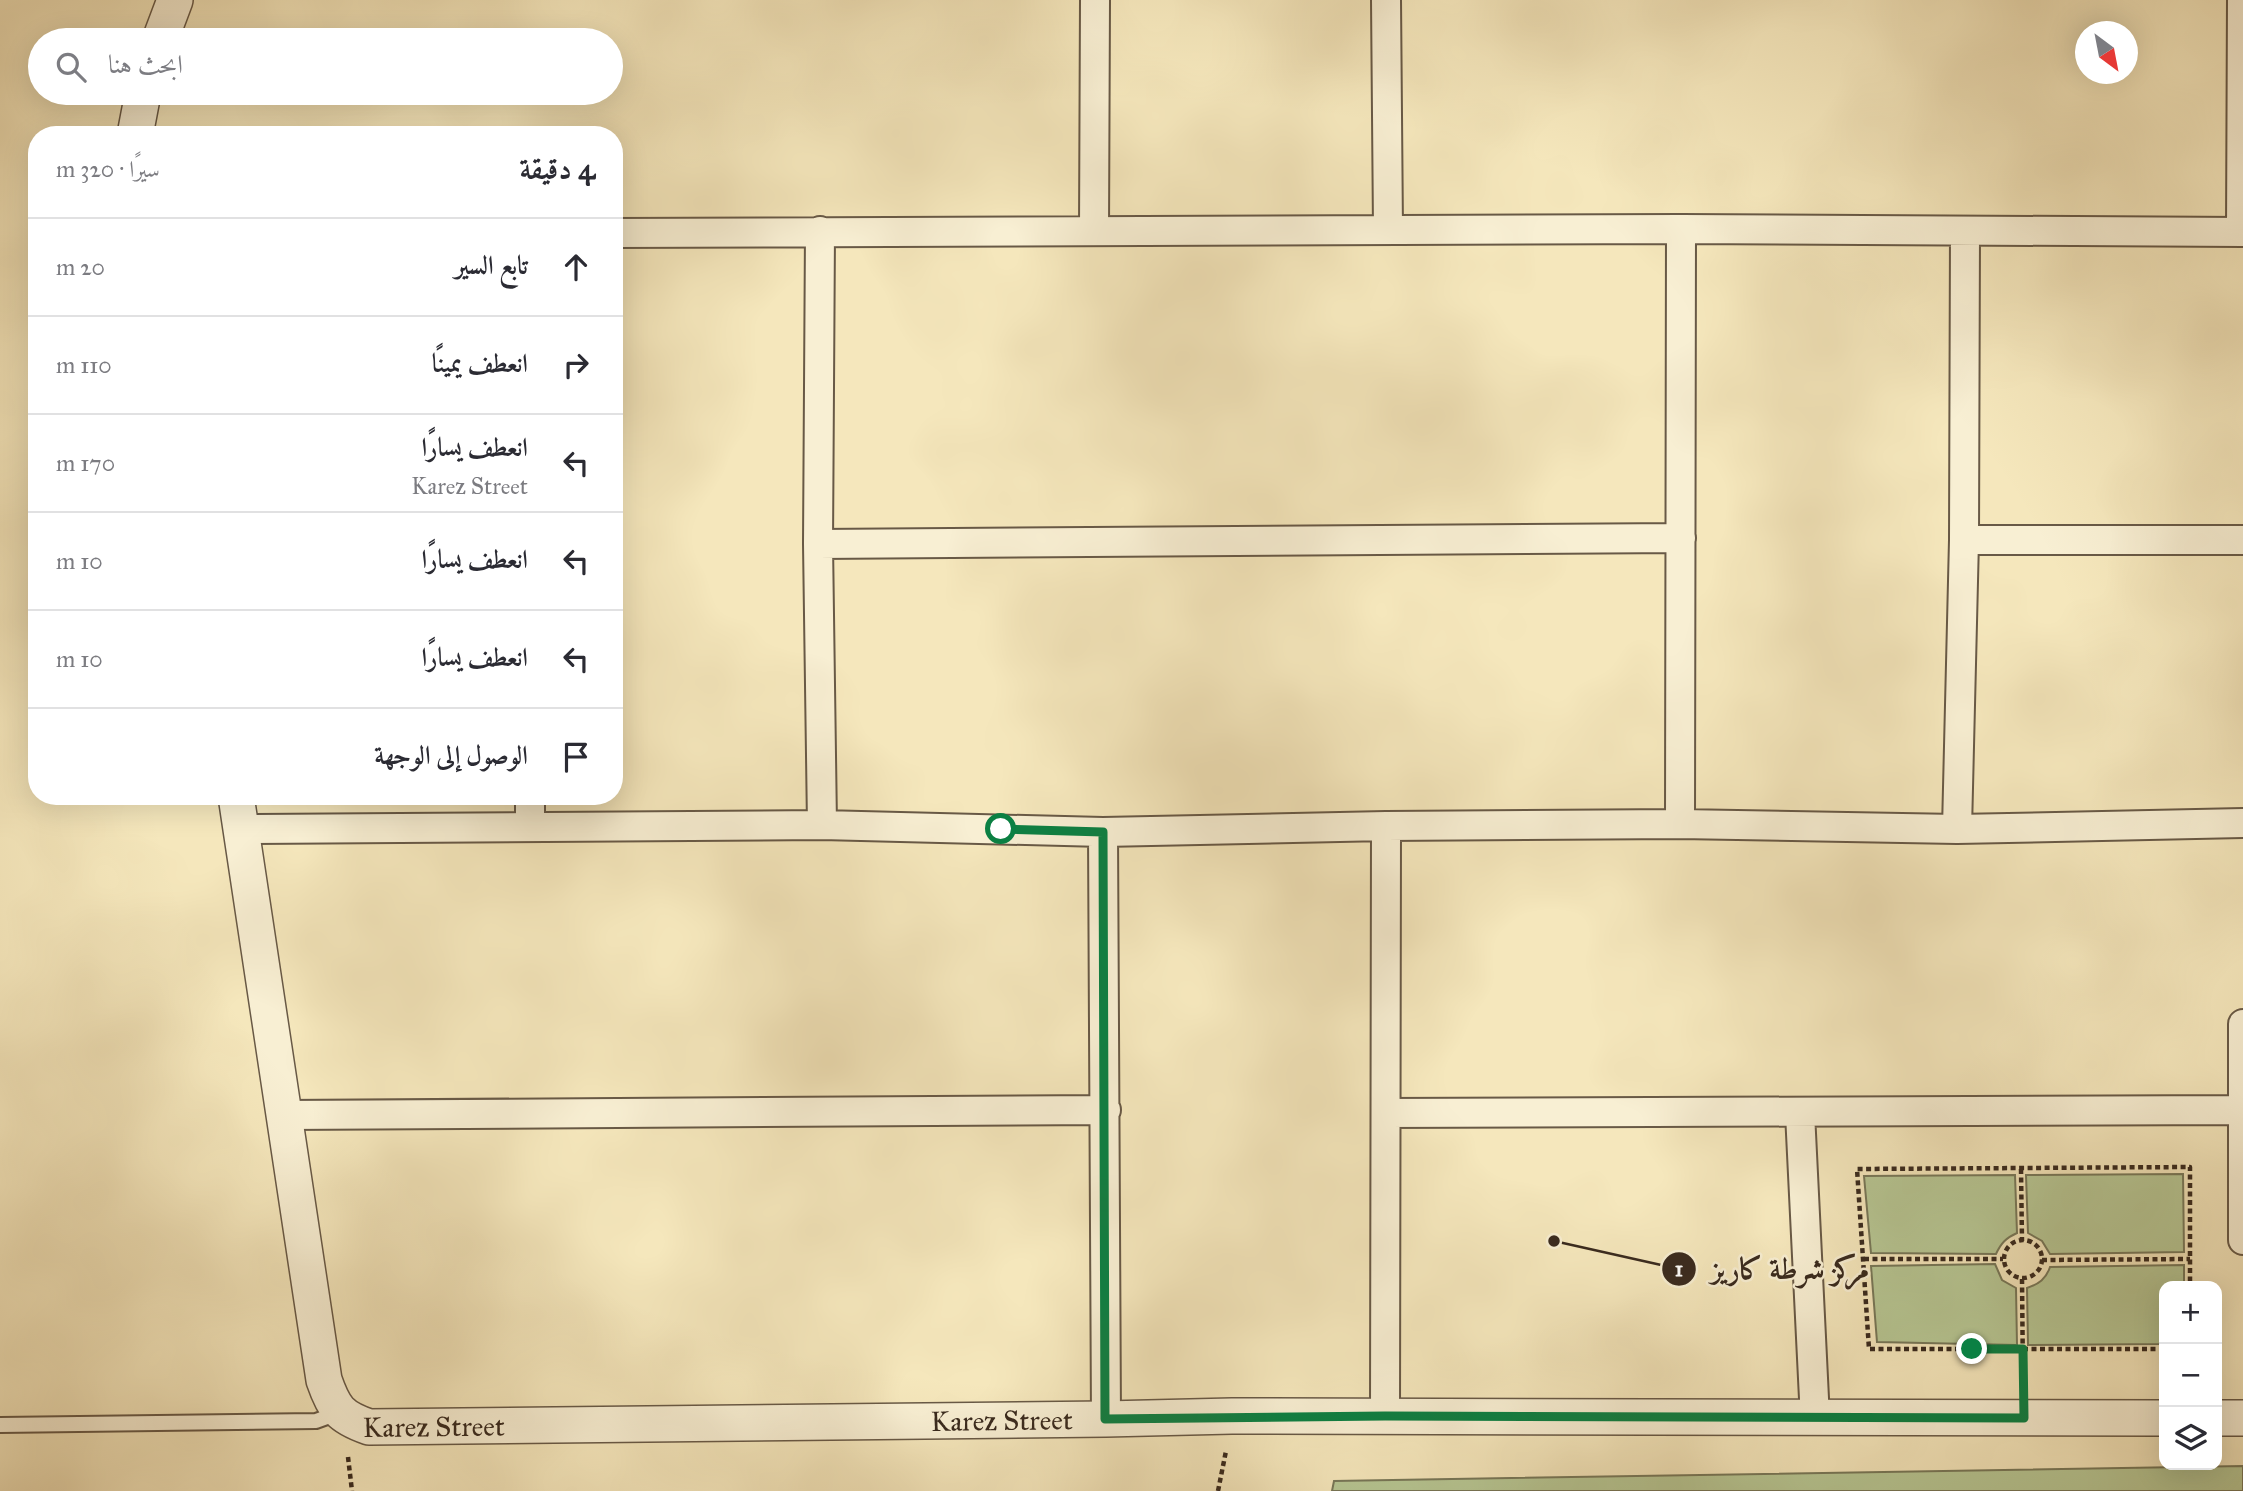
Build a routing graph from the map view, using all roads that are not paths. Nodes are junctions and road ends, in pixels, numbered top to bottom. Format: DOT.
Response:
graph roads {
  1 [pos="175,0"];
  2 [pos="1095,0"];
  3 [pos="1386,0"];
  4 [pos="2242,0"];
  5 [pos="164,28"];
  6 [pos="141,105"];
  7 [pos="137,126"];
  8 [pos="1388,229"];
  9 [pos="1681,229"];
  10 [pos="1094,230"];
  11 [pos="820,231"];
  12 [pos="1965,231"];
  13 [pos="2242,232"];
  14 [pos="623,233"];
  15 [pos="1681,538"];
  16 [pos="1964,540"];
  17 [pos="2243,540"];
  18 [pos="818,544"];
  19 [pos="530,805"];
  20 [pos="239,813"];
  21 [pos="2243,823"];
  22 [pos="1680,824"];
  23 [pos="822,825"];
  24 [pos="1386,826"];
  25 [pos="530,827"];
  26 [pos="1957,829"];
  27 [pos="1103,832"];
  28 [pos="2243,1024"];
  29 [pos="2242,1110"];
  30 [pos="1106,1111"];
  31 [pos="1386,1112"];
  32 [pos="1800,1113"];
  33 [pos="284,1115"];
  34 [pos="2243,1240"];
  35 [pos="340,1412"];
  36 [pos="1385,1416"];
  37 [pos="2159,1418"];
  38 [pos="2222,1418"];
  39 [pos="2243,1418"];
  40 [pos="1105,1419"];
  41 [pos="1815,1419"];
  42 [pos="0,1424"];
  1 -- 5 [label="street"];
  2 -- 10 [label="street"];
  3 -- 8 [label="street"];
  4 -- 13 [label="street"];
  6 -- 7 [label="street"];
  8 -- 9 [label="street"];
  8 -- 10 [label="street"];
  9 -- 12 [label="street"];
  9 -- 15 [label="street"];
  10 -- 11 [label="street"];
  11 -- 14 [label="street"];
  11 -- 18 [label="street"];
  12 -- 13 [label="street"];
  12 -- 16 [label="street"];
  15 -- 18 [label="street"];
  15 -- 22 [label="street"];
  16 -- 17 [label="street"];
  16 -- 26 [label="street"];
  18 -- 23 [label="street"];
  19 -- 25 [label="street"];
  20 -- 25 [label="street"];
  20 -- 33 [label="street, Karez Street"];
  21 -- 26 [label="street"];
  22 -- 24 [label="street"];
  22 -- 26 [label="street"];
  23 -- 25 [label="street"];
  23 -- 27 [label="street"];
  24 -- 27 [label="street"];
  24 -- 31 [label="street"];
  27 -- 30 [label="street"];
  28 -- 29 [label="street"];
  29 -- 32 [label="street"];
  29 -- 34 [label="street"];
  30 -- 33 [label="street"];
  30 -- 40 [label="street"];
  31 -- 32 [label="street"];
  31 -- 36 [label="street"];
  32 -- 41 [label="street"];
  33 -- 35 [label="street, Karez Street"];
  35 -- 40 [label="street, Karez Street"];
  35 -- 42 [label="lane"];
  36 -- 40 [label="street, Karez Street"];
  36 -- 41 [label="street, Karez Street"];
  37 -- 41 [label="street, Karez Street"];
  38 -- 39 [label="street"];
}
